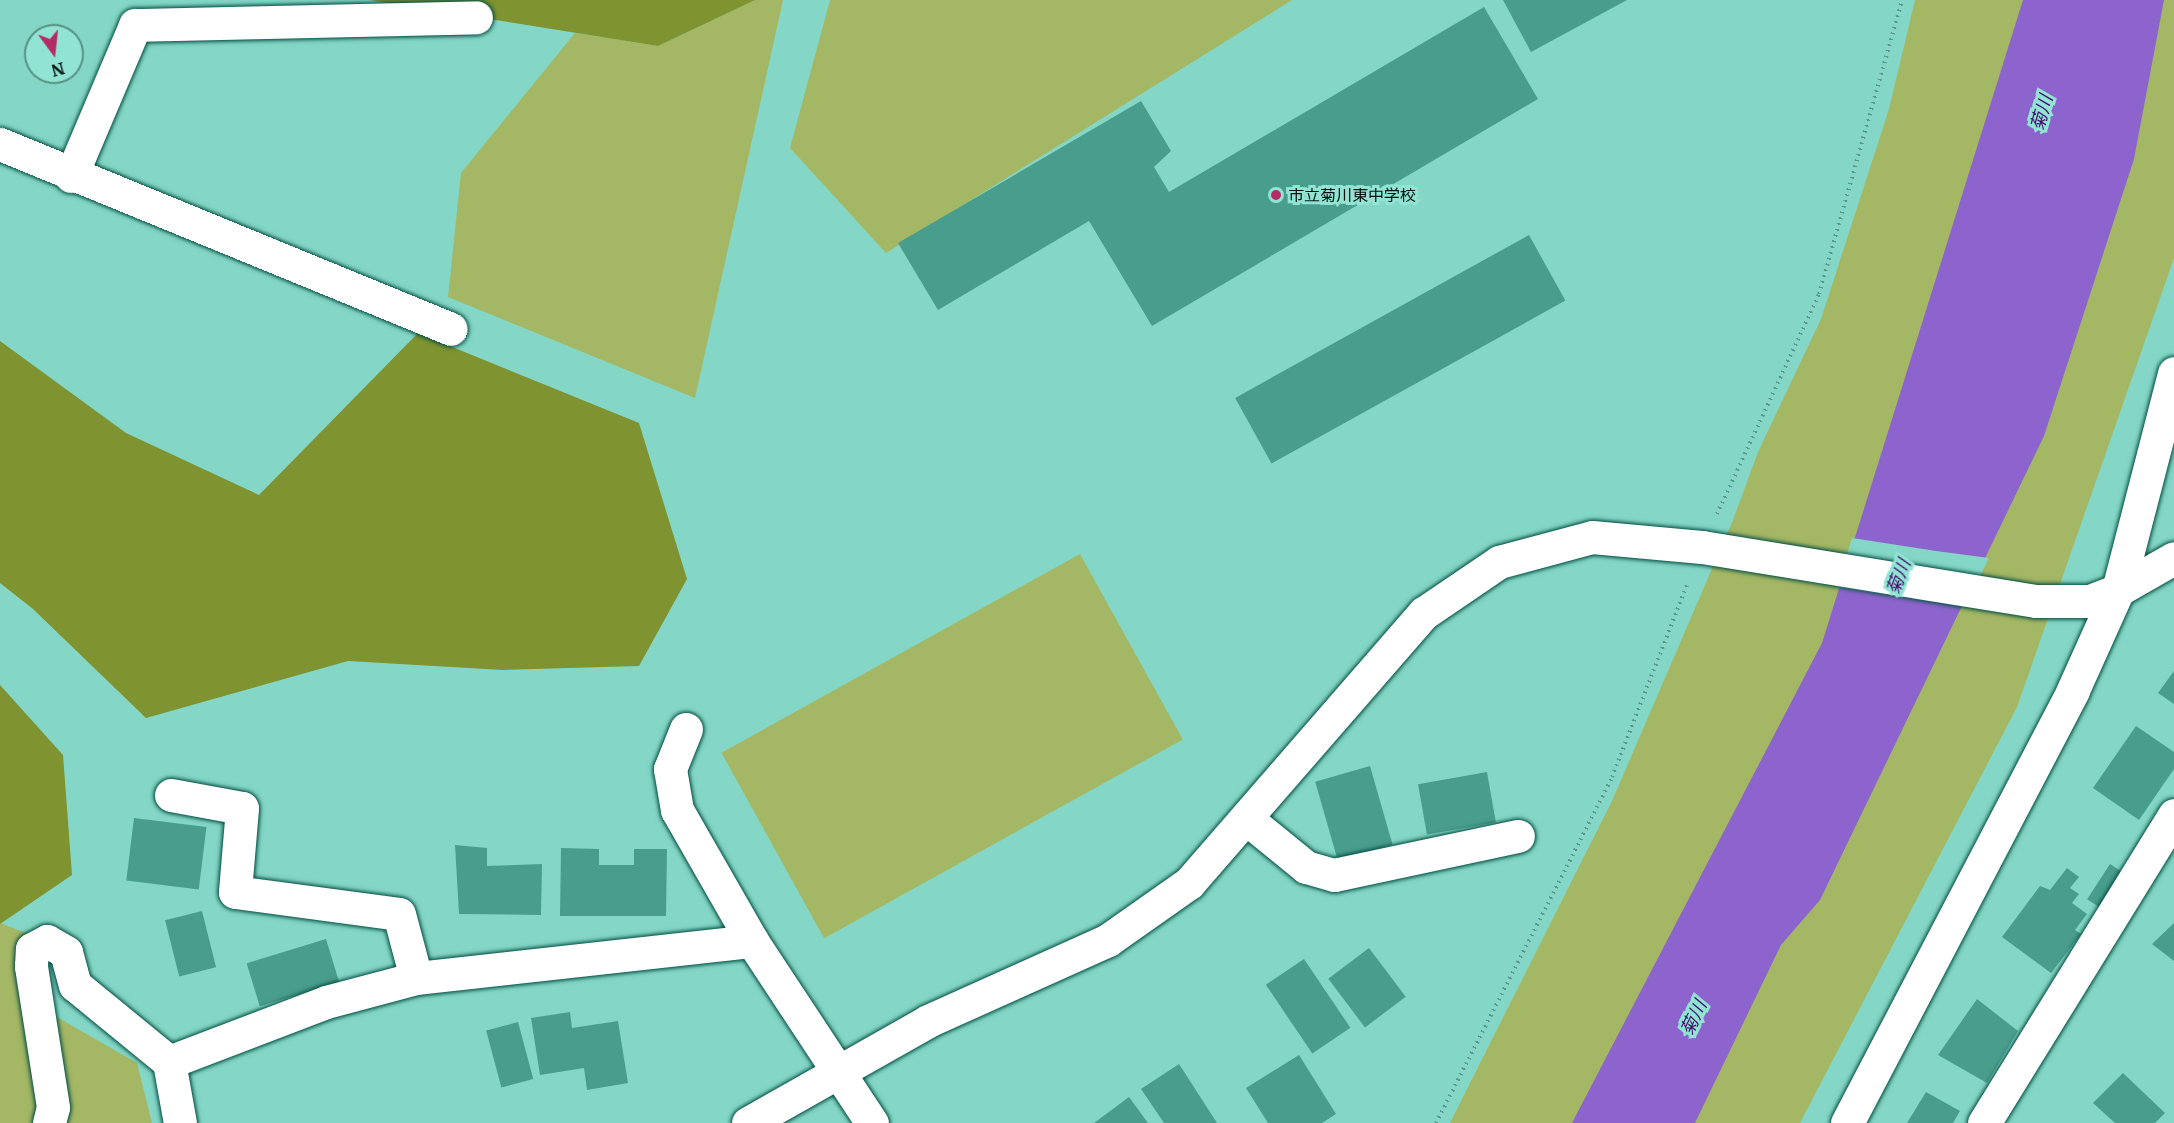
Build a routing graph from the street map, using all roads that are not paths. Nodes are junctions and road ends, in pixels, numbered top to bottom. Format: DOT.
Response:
graph roads {
  1 [pos="476,17"];
  2 [pos="0,144"];
  3 [pos="71,176"];
  4 [pos="451,329"];
  5 [pos="2174,373"];
  6 [pos="2174,558"];
  7 [pos="2104,596"];
  8 [pos="686,729"];
  9 [pos="171,795"];
  10 [pos="2174,815"];
  11 [pos="1247,819"];
  12 [pos="1518,836"];
  13 [pos="752,941"];
  14 [pos="416,978"];
  15 [pos="169,1062"];
  16 [pos="839,1070"];
  17 [pos="49,1123"];
  18 [pos="180,1123"];
  19 [pos="748,1123"];
  20 [pos="872,1123"];
  21 [pos="1847,1123"];
  22 [pos="1984,1123"];
  1 -- 3 [label="street"];
  2 -- 3 [label="street"];
  3 -- 4 [label="street"];
  5 -- 7 [label="street"];
  6 -- 7 [label="street"];
  7 -- 11 [label="street"];
  7 -- 21 [label="street"];
  8 -- 13 [label="street"];
  9 -- 14 [label="street"];
  10 -- 22 [label="street"];
  11 -- 12 [label="street"];
  11 -- 16 [label="street"];
  13 -- 14 [label="street"];
  13 -- 16 [label="street"];
  14 -- 15 [label="street"];
  15 -- 17 [label="street"];
  15 -- 18 [label="street"];
  16 -- 19 [label="street"];
  16 -- 20 [label="street"];
}
